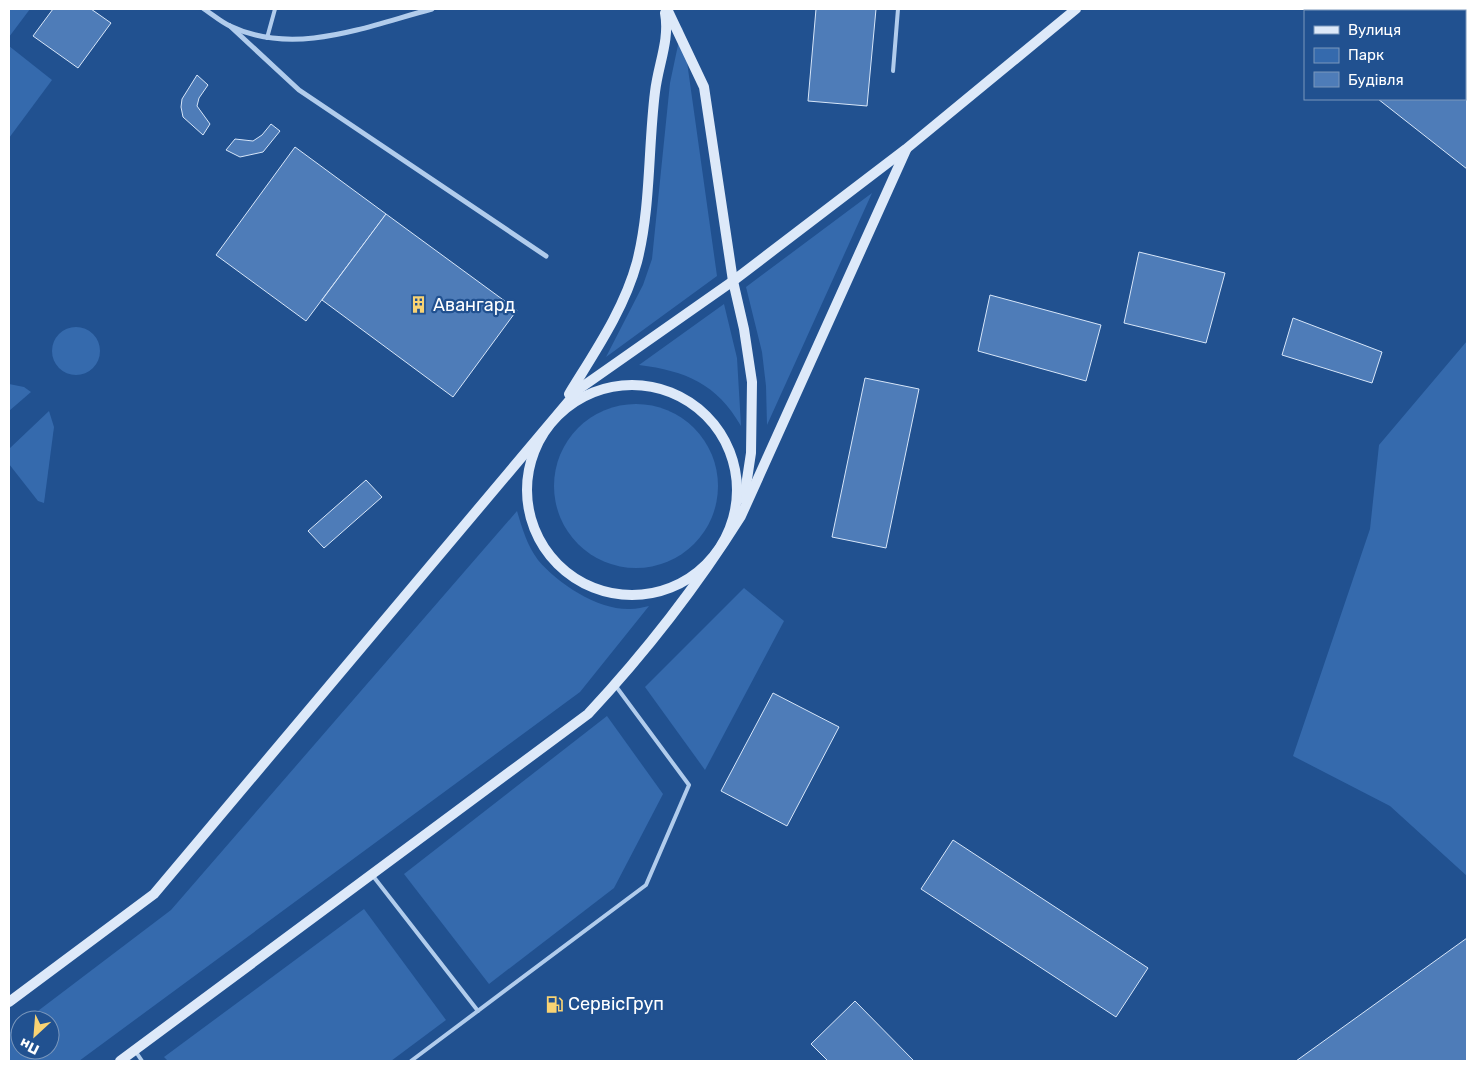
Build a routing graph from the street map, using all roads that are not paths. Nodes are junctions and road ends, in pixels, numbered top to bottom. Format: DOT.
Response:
graph roads {
  1 [pos="204,9"];
  2 [pos="275,9"];
  3 [pos="432,9"];
  4 [pos="665,9"];
  5 [pos="898,9"];
  6 [pos="1076,9"];
  7 [pos="230,26"];
  8 [pos="267,38"];
  9 [pos="893,70"];
  10 [pos="906,149"];
  11 [pos="546,256"];
  12 [pos="733,281"];
  13 [pos="556,416"];
  14 [pos="723,545"];
  15 [pos="615,685"];
  16 [pos="372,874"];
  17 [pos="9,1002"];
  18 [pos="478,1011"];
  19 [pos="134,1050"];
  20 [pos="120,1061"];
  21 [pos="142,1061"];
  22 [pos="411,1061"];
  1 -- 7 [label="street"];
  2 -- 8 [label="lane"];
  3 -- 8 [label="street"];
  4 -- 12 [label="main road"];
  4 -- 13 [label="main road"];
  5 -- 9 [label="lane"];
  6 -- 10 [label="main road"];
  7 -- 8 [label="street"];
  7 -- 11 [label="street"];
  10 -- 12 [label="main road"];
  10 -- 14 [label="main road"];
  12 -- 13 [label="main road"];
  12 -- 14 [label="main road"];
  13 -- 14 [label="main road"];
  13 -- 14 [label="main road"];
  13 -- 17 [label="main road"];
  14 -- 15 [label="main road"];
  15 -- 16 [label="main road"];
  15 -- 18 [label="lane"];
  16 -- 18 [label="lane"];
  16 -- 19 [label="main road"];
  18 -- 22 [label="lane"];
  19 -- 20 [label="main road"];
  19 -- 21 [label="lane"];
}
